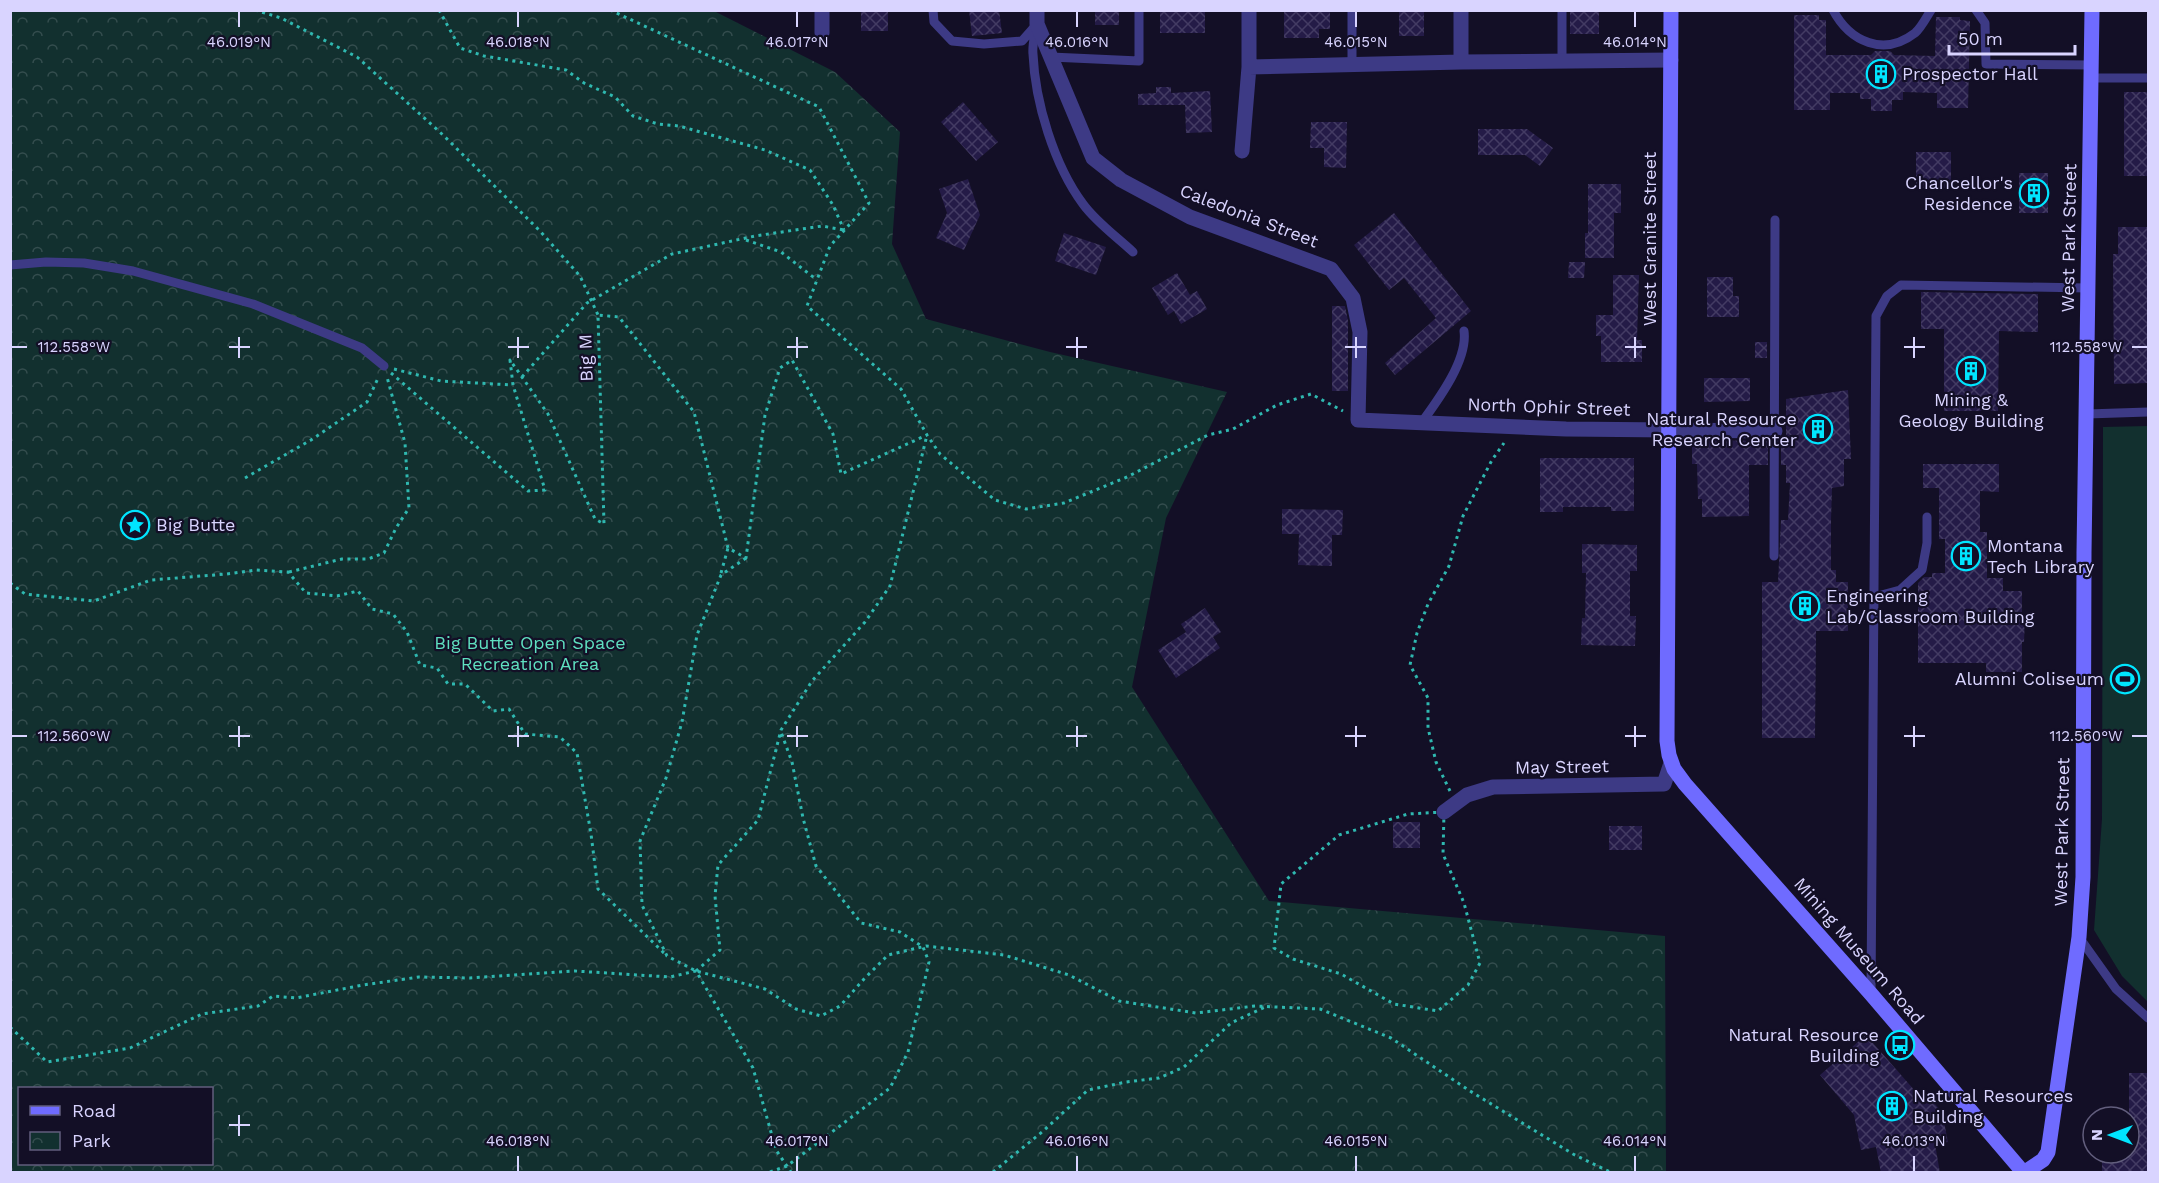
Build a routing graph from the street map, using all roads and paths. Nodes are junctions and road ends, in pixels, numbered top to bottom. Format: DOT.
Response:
graph roads {
  1 [pos="255,10"];
  2 [pos="440,10"];
  3 [pos="610,10"];
  4 [pos="822,10"];
  5 [pos="933,10"];
  6 [pos="1139,10"];
  7 [pos="1249,10"];
  8 [pos="1352,10"];
  9 [pos="1461,10"];
  10 [pos="1562,10"];
  11 [pos="1671,10"];
  12 [pos="1833,10"];
  13 [pos="1931,10"];
  14 [pos="1976,10"];
  15 [pos="2092,10"];
  16 [pos="1037,17"];
  17 [pos="822,33"];
  18 [pos="1051,57"];
  19 [pos="1671,60"];
  20 [pos="1562,61"];
  21 [pos="1461,62"];
  22 [pos="1352,64"];
  23 [pos="1249,67"];
  24 [pos="2092,71"];
  25 [pos="2148,78"];
  26 [pos="1242,151"];
  27 [pos="1775,220"];
  28 [pos="844,230"];
  29 [pos="744,239"];
  30 [pos="1133,252"];
  31 [pos="10,265"];
  32 [pos="817,280"];
  33 [pos="2088,288"];
  34 [pos="591,302"];
  35 [pos="598,315"];
  36 [pos="1464,331"];
  37 [pos="384,366"];
  38 [pos="522,377"];
  39 [pos="513,385"];
  40 [pos="2148,412"];
  41 [pos="2087,414"];
  42 [pos="1358,420"];
  43 [pos="1422,422"];
  44 [pos="1515,427"];
  45 [pos="1668,430"];
  46 [pos="1775,431"];
  47 [pos="927,435"];
  48 [pos="245,478"];
  49 [pos="1927,517"];
  50 [pos="728,548"];
  51 [pos="1774,556"];
  52 [pos="746,558"];
  53 [pos="288,572"];
  54 [pos="721,575"];
  55 [pos="10,584"];
  56 [pos="1874,597"];
  57 [pos="781,730"];
  58 [pos="1670,759"];
  59 [pos="1450,807"];
  60 [pos="2079,937"];
  61 [pos="923,946"];
  62 [pos="667,956"];
  63 [pos="696,971"];
  64 [pos="1871,994"];
  65 [pos="1267,1007"];
  66 [pos="2148,1018"];
  67 [pos="10,1027"];
  68 [pos="787,1166"];
  69 [pos="770,1173"];
  70 [pos="791,1173"];
  71 [pos="993,1173"];
  72 [pos="1610,1173"];
  73 [pos="2024,1173"];
  1 -- 34 [label="path"];
  2 -- 28 [label="path"];
  3 -- 28 [label="path"];
  4 -- 17 [label="street"];
  5 -- 16 [label="lane"];
  6 -- 18 [label="lane"];
  7 -- 23 [label="street"];
  8 -- 22 [label="lane"];
  9 -- 21 [label="street"];
  10 -- 20 [label="lane"];
  11 -- 19 [label="street, West Granite Street"];
  12 -- 13 [label="lane"];
  14 -- 24 [label="lane"];
  15 -- 24 [label="street, West Park Street"];
  16 -- 18 [label="street, Caledonia Street"];
  16 -- 30 [label="lane"];
  18 -- 42 [label="street, Caledonia Street"];
  19 -- 20 [label="street"];
  19 -- 45 [label="street, West Granite Street"];
  20 -- 21 [label="street"];
  21 -- 22 [label="street"];
  22 -- 23 [label="street"];
  23 -- 26 [label="street"];
  24 -- 25 [label="lane"];
  24 -- 33 [label="street, West Park Street"];
  27 -- 46 [label="lane"];
  28 -- 29 [label="path"];
  28 -- 32 [label="path"];
  29 -- 32 [label="path"];
  29 -- 34 [label="path"];
  31 -- 37 [label="lane"];
  32 -- 47 [label="path"];
  33 -- 41 [label="street, West Park Street"];
  33 -- 56 [label="lane"];
  34 -- 35 [label="path"];
  34 -- 38 [label="path"];
  35 -- 38 [label="path, Big M"];
  35 -- 50 [label="path, Big M"];
  36 -- 43 [label="lane"];
  37 -- 39 [label="path"];
  37 -- 39 [label="path, Big M"];
  37 -- 48 [label="path"];
  37 -- 53 [label="path"];
  38 -- 39 [label="path, Big M"];
  40 -- 41 [label="lane"];
  41 -- 60 [label="street, West Park Street"];
  42 -- 43 [label="street, North Ophir Street"];
  42 -- 47 [label="path"];
  43 -- 44 [label="street, North Ophir Street"];
  44 -- 45 [label="street, North Ophir Street"];
  44 -- 59 [label="path"];
  45 -- 46 [label="street, North Ophir Street"];
  45 -- 58 [label="street, West Granite Street"];
  46 -- 51 [label="lane"];
  47 -- 52 [label="path"];
  47 -- 57 [label="path"];
  49 -- 56 [label="lane"];
  50 -- 52 [label="path"];
  50 -- 54 [label="path"];
  52 -- 54 [label="path"];
  53 -- 55 [label="path"];
  53 -- 62 [label="path"];
  54 -- 62 [label="path"];
  56 -- 64 [label="lane"];
  57 -- 61 [label="path"];
  57 -- 63 [label="path"];
  58 -- 59 [label="street, May Street"];
  58 -- 64 [label="street, Mining Museum Road"];
  59 -- 59 [label="path"];
  60 -- 66 [label="lane"];
  60 -- 73 [label="street, West Park Street"];
  61 -- 63 [label="path"];
  61 -- 65 [label="path"];
  61 -- 68 [label="path"];
  62 -- 63 [label="path"];
  63 -- 67 [label="path"];
  63 -- 68 [label="path"];
  64 -- 73 [label="street, Mining Museum Road"];
  65 -- 71 [label="path"];
  65 -- 72 [label="path"];
  68 -- 69 [label="path"];
  68 -- 70 [label="path"];
}
